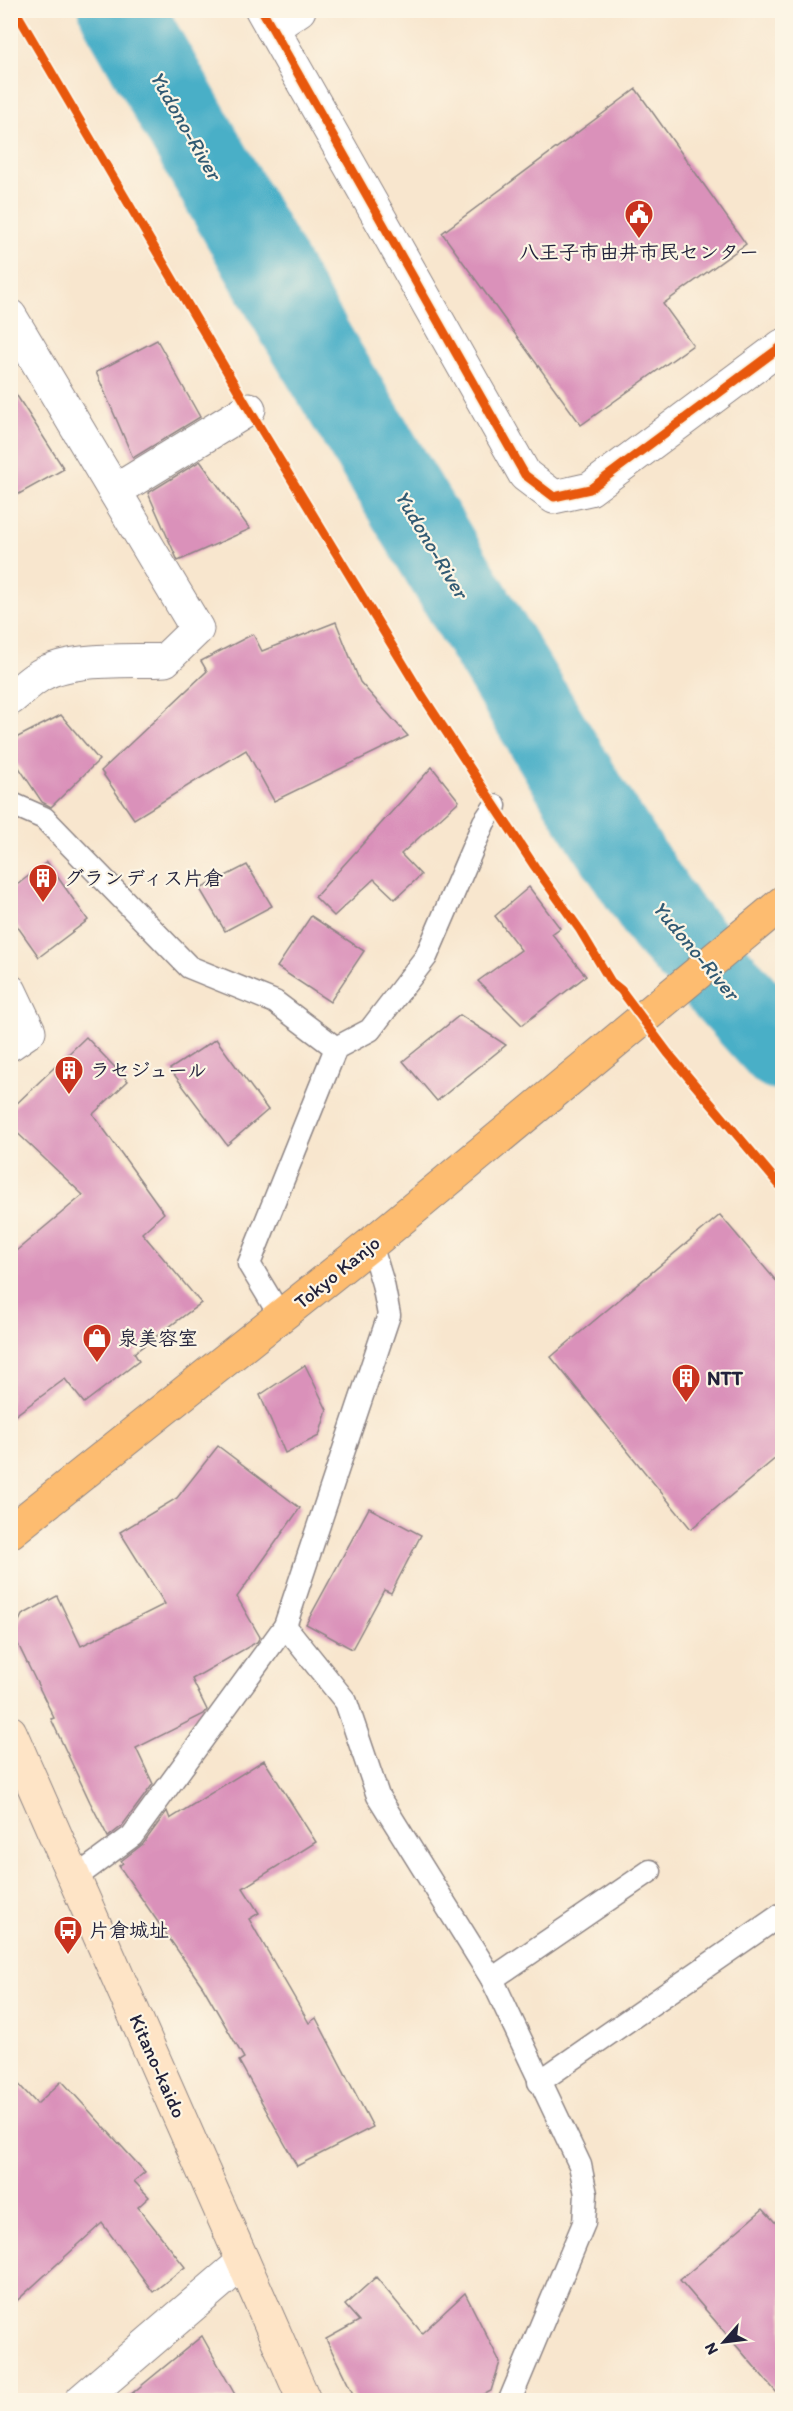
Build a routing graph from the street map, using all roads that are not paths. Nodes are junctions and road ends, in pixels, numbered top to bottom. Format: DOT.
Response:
graph roads {
  1 [pos="299,10"];
  2 [pos="267,19"];
  3 [pos="10,316"];
  4 [pos="783,346"];
  5 [pos="249,409"];
  6 [pos="115,491"];
  7 [pos="10,699"];
  8 [pos="10,803"];
  9 [pos="495,806"];
  10 [pos="772,913"];
  11 [pos="10,991"];
  12 [pos="10,1044"];
  13 [pos="336,1048"];
  14 [pos="371,1244"];
  15 [pos="280,1317"];
  16 [pos="10,1532"];
  17 [pos="285,1626"];
  18 [pos="10,1732"];
  19 [pos="650,1871"];
  20 [pos="75,1878"];
  21 [pos="783,1914"];
  22 [pos="492,1979"];
  23 [pos="539,2082"];
  24 [pos="243,2262"];
  25 [pos="82,2400"];
  26 [pos="304,2400"];
  27 [pos="510,2400"];
  1 -- 2 [label="street"];
  2 -- 4 [label="street"];
  3 -- 6 [label="street"];
  5 -- 6 [label="street"];
  6 -- 7 [label="street"];
  8 -- 13 [label="lane"];
  9 -- 13 [label="lane"];
  10 -- 14 [label="highway, Tokyo Kanjo"];
  11 -- 12 [label="street"];
  13 -- 15 [label="lane"];
  14 -- 15 [label="highway, Tokyo Kanjo"];
  14 -- 17 [label="lane"];
  15 -- 16 [label="highway, Tokyo Kanjo"];
  17 -- 20 [label="lane"];
  17 -- 22 [label="lane"];
  18 -- 20 [label="main road, Kitano-kaido"];
  19 -- 22 [label="lane"];
  20 -- 24 [label="main road, Kitano-kaido"];
  21 -- 23 [label="lane"];
  22 -- 23 [label="lane"];
  23 -- 27 [label="lane"];
  24 -- 25 [label="street"];
  24 -- 26 [label="main road, Kitano-kaido"];
}
